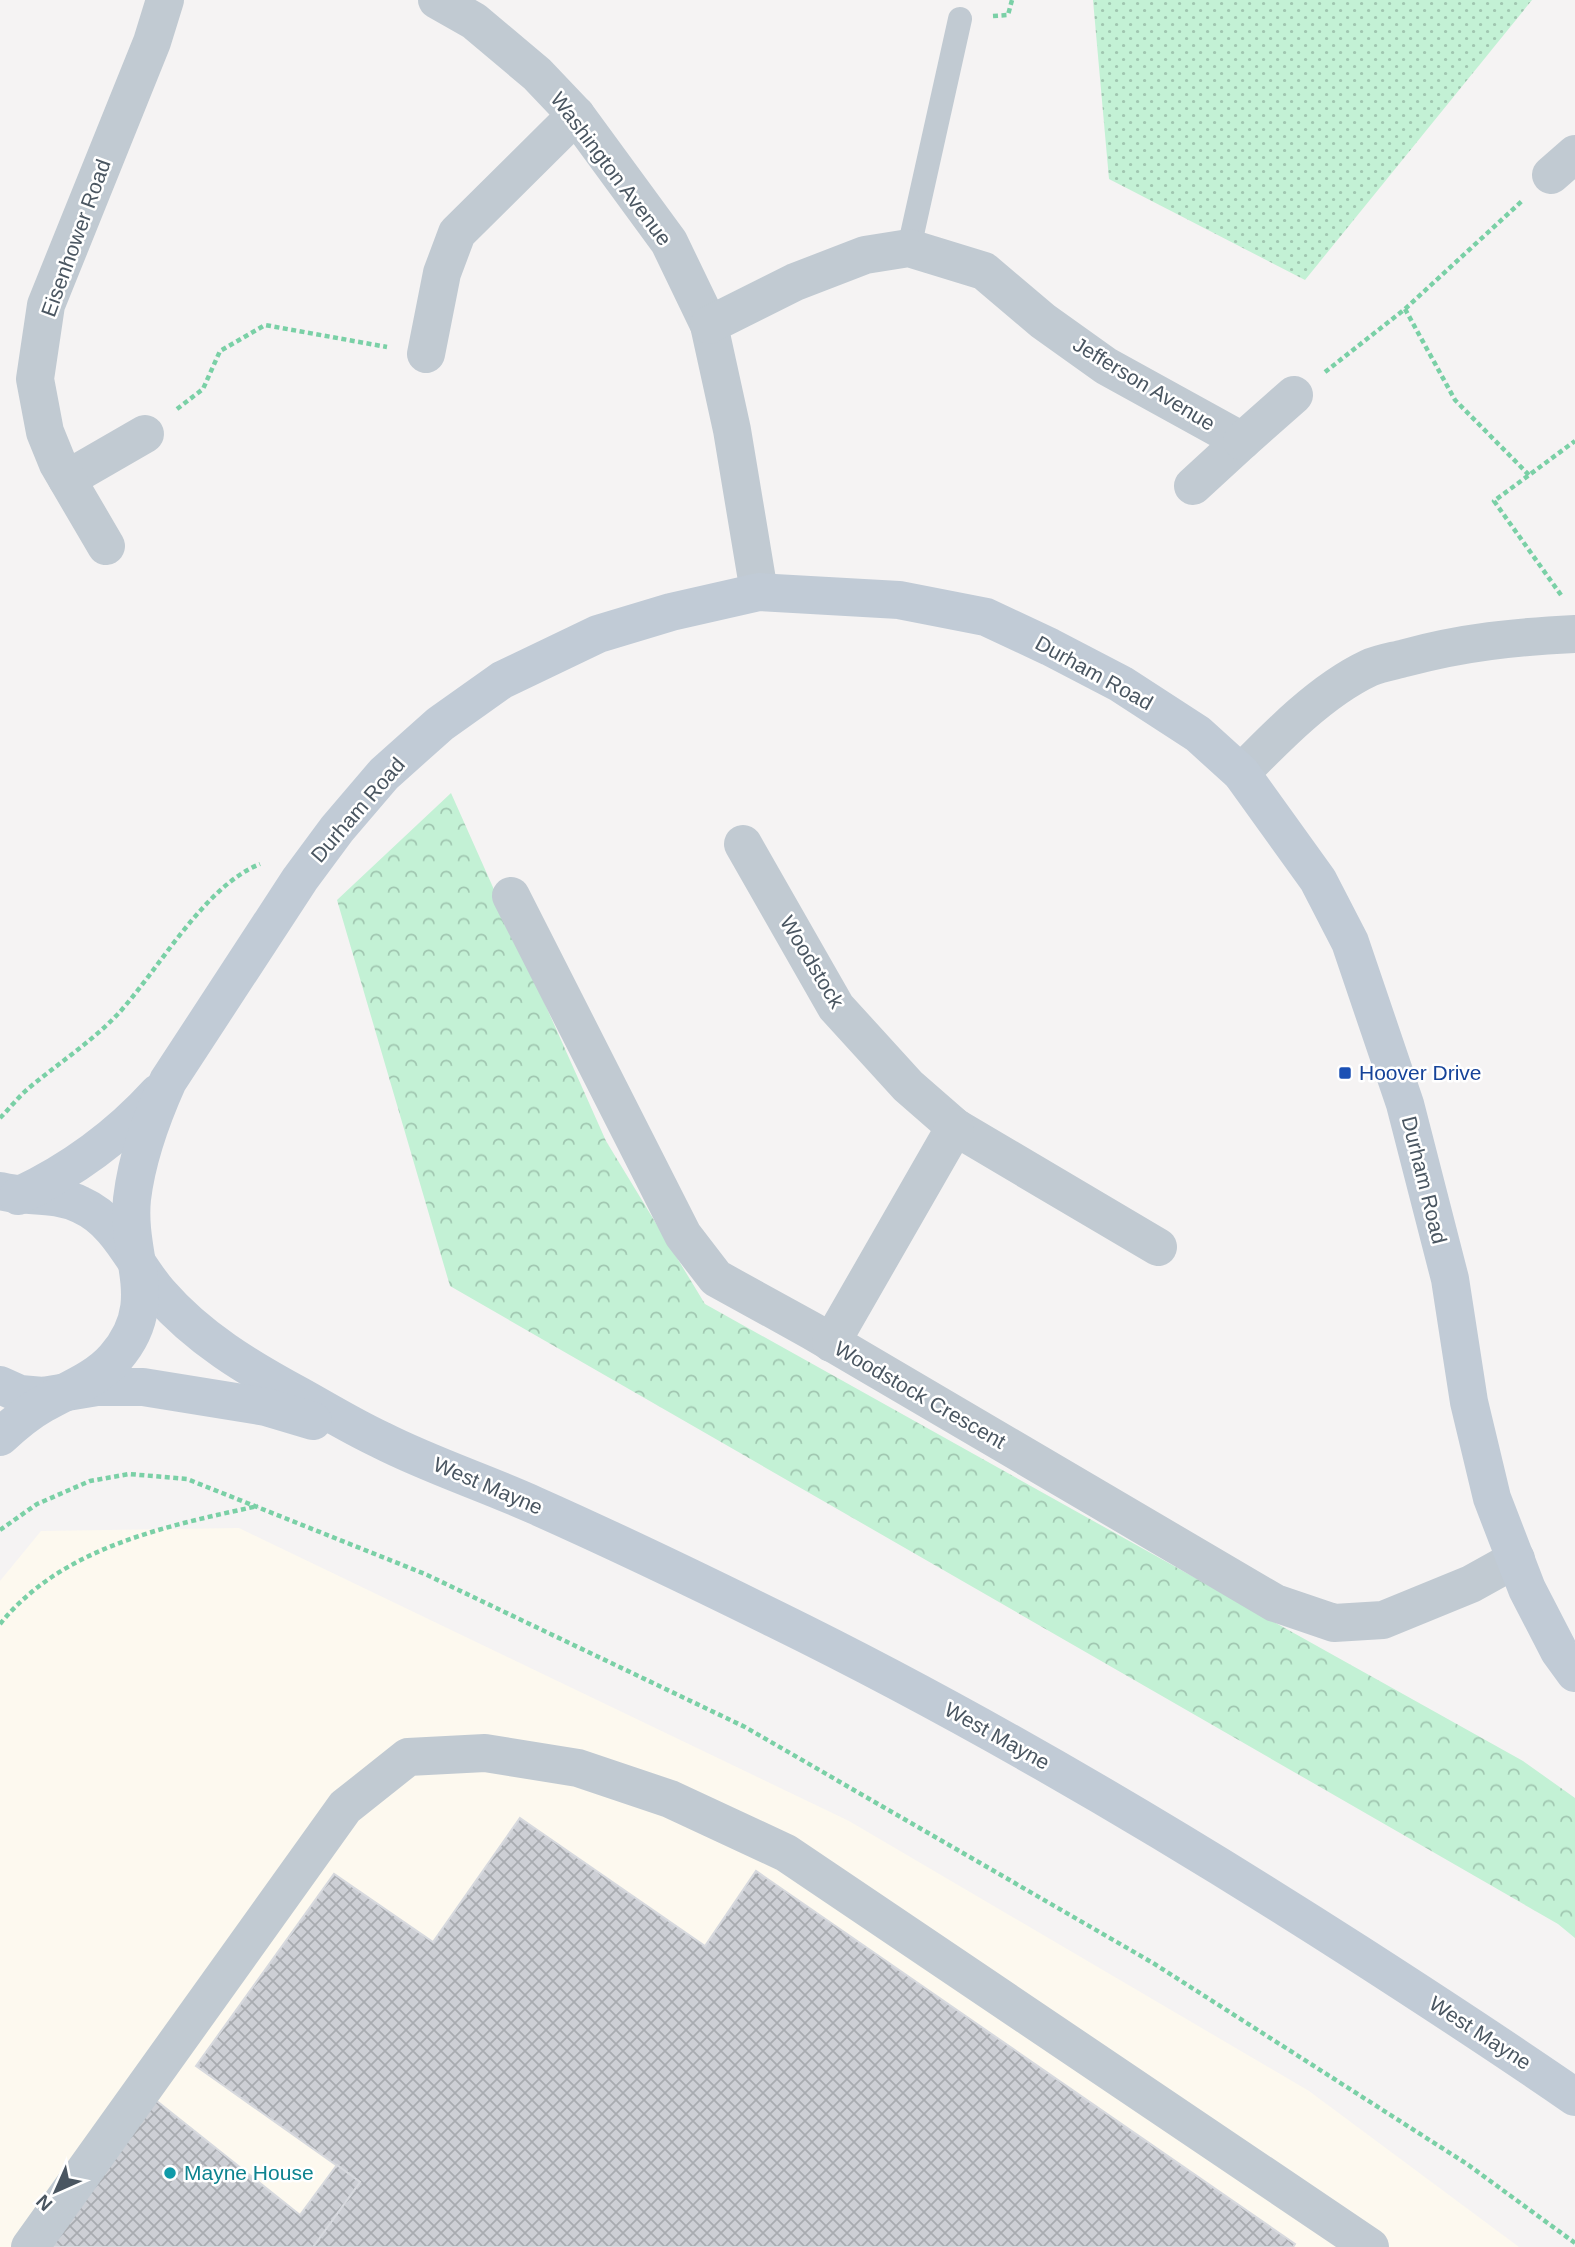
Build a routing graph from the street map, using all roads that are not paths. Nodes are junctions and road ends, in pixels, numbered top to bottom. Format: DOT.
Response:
graph roads {
  1 [pos="164,0"];
  2 [pos="437,0"];
  3 [pos="960,19"];
  4 [pos="576,115"];
  5 [pos="909,248"];
  6 [pos="709,326"];
  7 [pos="426,354"];
  8 [pos="1294,396"];
  9 [pos="145,434"];
  10 [pos="1242,441"];
  11 [pos="66,479"];
  12 [pos="1193,486"];
  13 [pos="106,546"];
  14 [pos="759,592"];
  15 [pos="1571,618"];
  16 [pos="1241,773"];
  17 [pos="743,844"];
  18 [pos="511,896"];
  19 [pos="169,1081"];
  20 [pos="955,1127"];
  21 [pos="6,1197"];
  22 [pos="1158,1247"];
  23 [pos="137,1265"];
  24 [pos="831,1343"];
  25 [pos="0,1385"];
  26 [pos="64,1392"];
  27 [pos="0,1437"];
  28 [pos="383,1441"];
  29 [pos="1516,1559"];
  30 [pos="1575,1673"];
  31 [pos="1575,2097"];
  32 [pos="30,2247"];
  33 [pos="1370,2247"];
  1 -- 11 [label="street, Eisenhower Road"];
  2 -- 4 [label="street, Washington Avenue"];
  3 -- 5 [label="lane"];
  4 -- 6 [label="street, Washington Avenue"];
  4 -- 7 [label="street"];
  5 -- 6 [label="street, Jefferson Avenue"];
  5 -- 10 [label="street, Jefferson Avenue"];
  6 -- 14 [label="street, Washington Avenue"];
  8 -- 10 [label="street, Jefferson Avenue"];
  9 -- 11 [label="street"];
  10 -- 12 [label="street, Jefferson Avenue"];
  11 -- 13 [label="street, Eisenhower Road"];
  14 -- 16 [label="street, Durham Road"];
  14 -- 19 [label="street, Durham Road"];
  15 -- 16 [label="street"];
  16 -- 29 [label="street, Durham Road"];
  17 -- 20 [label="street, Woodstock"];
  18 -- 24 [label="street, Woodstock Crescent"];
  19 -- 21 [label="street, Durham Road"];
  19 -- 23 [label="street, Durham Road"];
  20 -- 22 [label="street, Woodstock"];
  20 -- 24 [label="street"];
  21 -- 23 [label="street, West Mayne"];
  23 -- 26 [label="street, West Mayne"];
  23 -- 28 [label="street, West Mayne"];
  24 -- 29 [label="street, Woodstock Crescent"];
  25 -- 26 [label="street, West Mayne"];
  26 -- 27 [label="street"];
  26 -- 28 [label="street, West Mayne"];
  28 -- 31 [label="street, West Mayne"];
  29 -- 30 [label="street, Durham Road"];
  32 -- 33 [label="street"];
}
